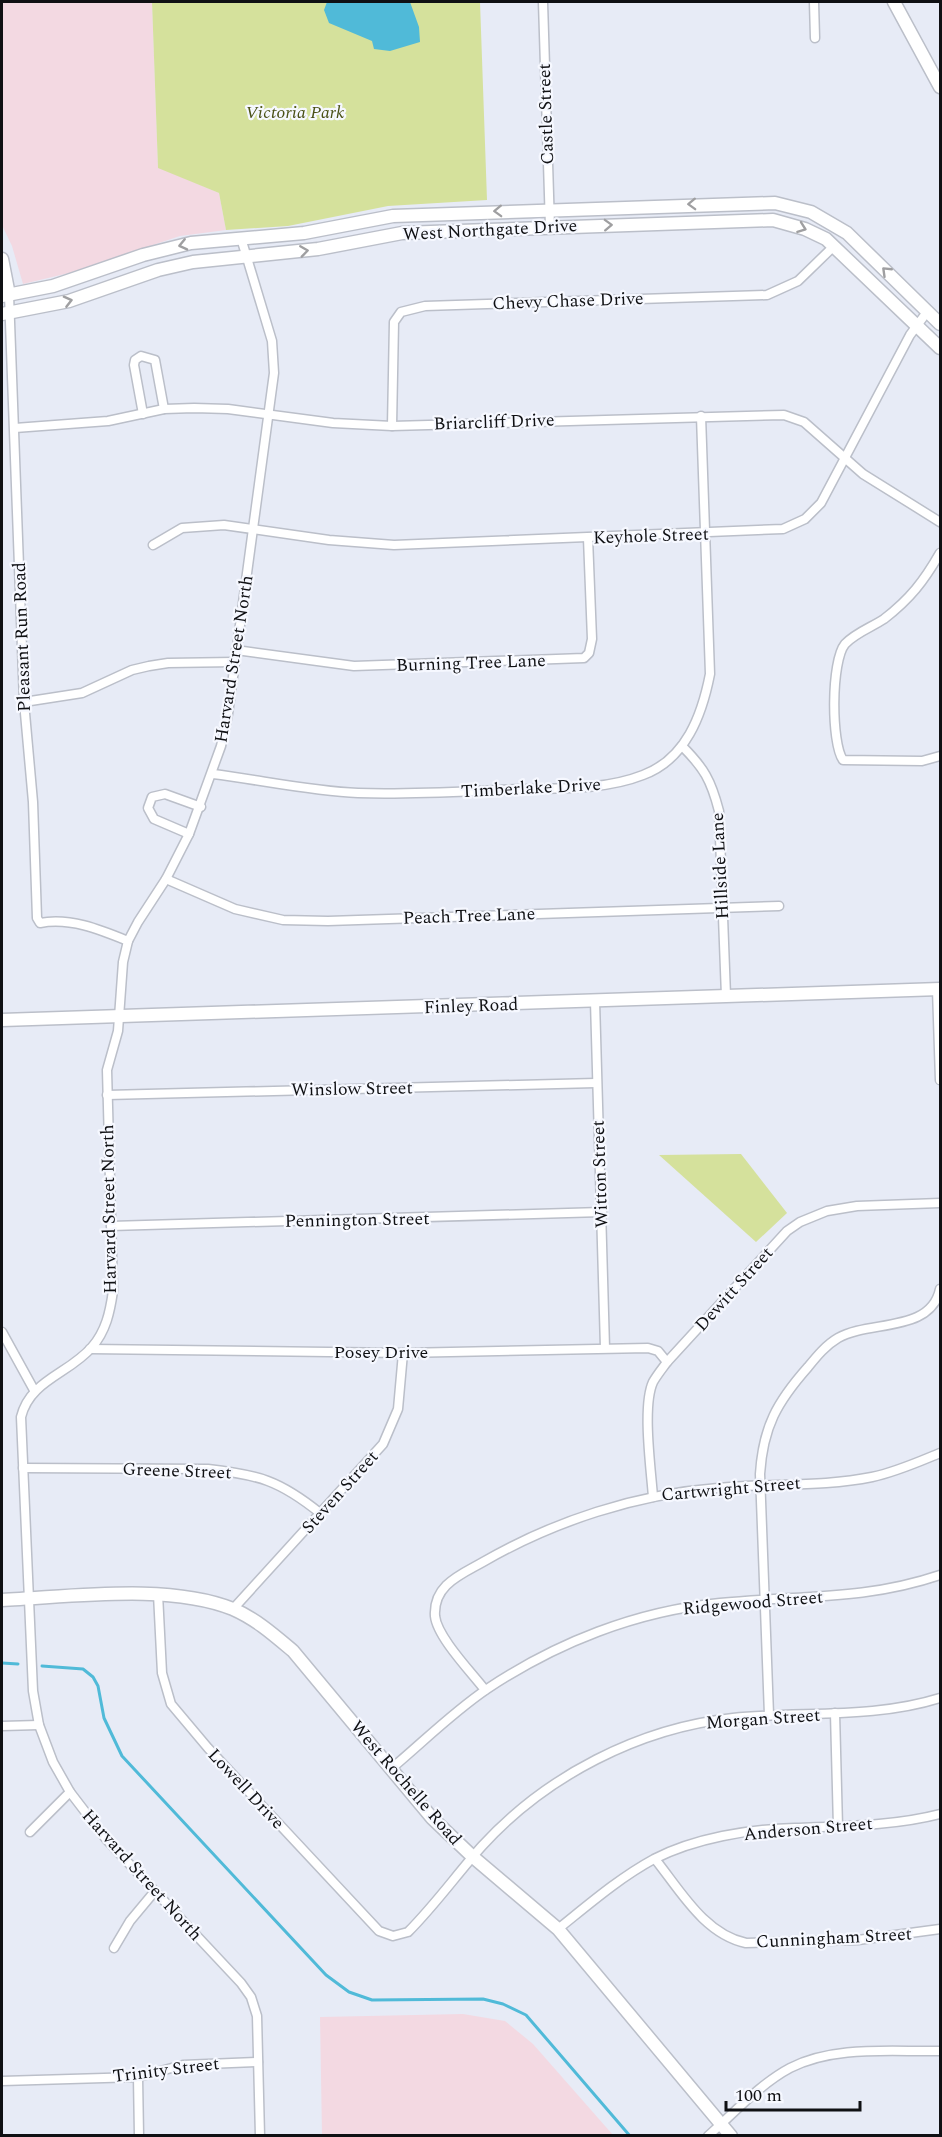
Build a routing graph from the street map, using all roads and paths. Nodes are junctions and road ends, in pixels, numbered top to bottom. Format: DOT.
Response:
graph roads {
  1 [pos="543,2"];
  2 [pos="814,2"];
  3 [pos="894,2"];
  4 [pos="815,38"];
  5 [pos="940,87"];
  6 [pos="734,203"];
  7 [pos="549,210"];
  8 [pos="735,220"];
  9 [pos="550,227"];
  10 [pos="241,238"];
  11 [pos="834,246"];
  12 [pos="245,255"];
  13 [pos="2,259"];
  14 [pos="5,295"];
  15 [pos="927,312"];
  16 [pos="6,314"];
  17 [pos="940,324"];
  18 [pos="915,326"];
  19 [pos="940,348"];
  20 [pos="164,409"];
  21 [pos="271,413"];
  22 [pos="143,414"];
  23 [pos="701,416"];
  24 [pos="392,426"];
  25 [pos="15,428"];
  26 [pos="846,457"];
  27 [pos="940,522"];
  28 [pos="254,528"];
  29 [pos="705,533"];
  30 [pos="588,538"];
  31 [pos="153,545"];
  32 [pos="940,553"];
  33 [pos="236,650"];
  34 [pos="235,662"];
  35 [pos="24,702"];
  36 [pos="682,746"];
  37 [pos="940,756"];
  38 [pos="213,774"];
  39 [pos="201,807"];
  40 [pos="189,834"];
  41 [pos="166,879"];
  42 [pos="779,906"];
  43 [pos="723,908"];
  44 [pos="128,941"];
  45 [pos="939,989"];
  46 [pos="726,996"];
  47 [pos="595,1001"];
  48 [pos="119,1017"];
  49 [pos="2,1020"];
  50 [pos="940,1080"];
  51 [pos="596,1083"];
  52 [pos="107,1095"];
  53 [pos="940,1203"];
  54 [pos="602,1212"];
  55 [pos="111,1226"];
  56 [pos="940,1290"];
  57 [pos="2,1332"];
  58 [pos="605,1348"];
  59 [pos="90,1349"];
  60 [pos="403,1353"];
  61 [pos="667,1362"];
  62 [pos="34,1390"];
  63 [pos="940,1453"];
  64 [pos="23,1468"];
  65 [pos="761,1485"];
  66 [pos="653,1497"];
  67 [pos="320,1514"];
  68 [pos="940,1575"];
  69 [pos="158,1594"];
  70 [pos="28,1599"];
  71 [pos="2,1600"];
  72 [pos="765,1600"];
  73 [pos="233,1610"];
  74 [pos="485,1690"];
  75 [pos="940,1698"];
  76 [pos="836,1713"];
  77 [pos="769,1715"];
  78 [pos="39,1725"];
  79 [pos="2,1726"];
  80 [pos="392,1768"];
  81 [pos="70,1792"];
  82 [pos="940,1814"];
  83 [pos="838,1827"];
  84 [pos="30,1832"];
  85 [pos="473,1857"];
  86 [pos="655,1859"];
  87 [pos="155,1891"];
  88 [pos="558,1929"];
  89 [pos="940,1929"];
  90 [pos="408,1932"];
  91 [pos="114,1948"];
  92 [pos="940,2051"];
  93 [pos="258,2062"];
  94 [pos="138,2077"];
  95 [pos="2,2081"];
  96 [pos="721,2124"];
  97 [pos="139,2136"];
  98 [pos="260,2136"];
  99 [pos="708,2136"];
  100 [pos="731,2136"];
  1 -- 7 [label="street, Castle Street"];
  2 -- 4 [label="street"];
  3 -- 5 [label="street"];
  6 -- 7 [label="street, West Northgate Drive, one-way"];
  6 -- 8 [label="street"];
  15 -- 6 [label="street, West Northgate Drive, one-way"];
  7 -- 9 [label="street, Castle Street"];
  7 -- 10 [label="street, West Northgate Drive, one-way"];
  9 -- 8 [label="street, West Northgate Drive, one-way"];
  8 -- 11 [label="street, West Northgate Drive, one-way"];
  12 -- 9 [label="street, West Northgate Drive, one-way"];
  10 -- 12 [label="street, Harvard Street North"];
  10 -- 14 [label="street, West Northgate Drive, one-way"];
  11 -- 18 [label="street, West Northgate Drive"];
  11 -- 24 [label="street, Chevy Chase Drive"];
  16 -- 12 [label="street, West Northgate Drive, one-way"];
  12 -- 21 [label="street, Harvard Street North"];
  13 -- 14 [label="street, Pleasant Run Road"];
  14 -- 16 [label="street, Pleasant Run Road"];
  15 -- 17 [label="street, West Northgate Drive"];
  15 -- 18 [label="street, Keyhole Street"];
  16 -- 25 [label="street, Pleasant Run Road"];
  18 -- 19 [label="street, West Northgate Drive"];
  18 -- 26 [label="street, Keyhole Street"];
  20 -- 21 [label="street, Briarcliff Drive"];
  20 -- 22 [label="street, Briarcliff Drive"];
  20 -- 22 [label="street"];
  21 -- 24 [label="street, Briarcliff Drive"];
  21 -- 28 [label="street, Harvard Street North"];
  22 -- 25 [label="street, Briarcliff Drive"];
  23 -- 24 [label="street, Briarcliff Drive"];
  23 -- 26 [label="street, Briarcliff Drive"];
  23 -- 29 [label="street, Timberlake Drive"];
  25 -- 35 [label="street, Pleasant Run Road"];
  26 -- 27 [label="street, Briarcliff Drive"];
  26 -- 29 [label="street, Keyhole Street"];
  28 -- 30 [label="street, Keyhole Street"];
  28 -- 31 [label="street, Keyhole Street"];
  28 -- 33 [label="street, Harvard Street North"];
  29 -- 30 [label="street, Keyhole Street"];
  29 -- 36 [label="street, Timberlake Drive"];
  30 -- 33 [label="street, Burning Tree Lane"];
  32 -- 37 [label="street"];
  33 -- 34 [label="street, Harvard Street North"];
  34 -- 35 [label="street"];
  34 -- 38 [label="street, Harvard Street North"];
  35 -- 44 [label="street, Pleasant Run Road"];
  36 -- 38 [label="street, Timberlake Drive"];
  36 -- 43 [label="street, Hillside Lane"];
  38 -- 39 [label="street, Harvard Street North"];
  39 -- 40 [label="street, Harvard Street North"];
  39 -- 40 [label="street"];
  40 -- 41 [label="street, Harvard Street North"];
  41 -- 43 [label="street, Peach Tree Lane"];
  41 -- 44 [label="street, Harvard Street North"];
  42 -- 43 [label="street, Peach Tree Lane"];
  43 -- 46 [label="street, Hillside Lane"];
  44 -- 48 [label="street, Harvard Street North"];
  45 -- 46 [label="street, Finley Road"];
  45 -- 50 [label="street"];
  46 -- 47 [label="street, Finley Road"];
  47 -- 48 [label="street, Finley Road"];
  47 -- 51 [label="street, Witton Street"];
  48 -- 49 [label="street, Finley Road"];
  48 -- 52 [label="street, Harvard Street North"];
  51 -- 52 [label="street, Winslow Street"];
  51 -- 54 [label="street, Witton Street"];
  52 -- 55 [label="street, Harvard Street North"];
  53 -- 61 [label="street, Dewitt Street"];
  54 -- 55 [label="street, Pennington Street"];
  54 -- 58 [label="street, Witton Street"];
  55 -- 59 [label="street, Harvard Street North"];
  56 -- 65 [label="street"];
  57 -- 62 [label="street"];
  58 -- 60 [label="street, Posey Drive"];
  58 -- 61 [label="street, Posey Drive"];
  59 -- 60 [label="street, Posey Drive"];
  59 -- 62 [label="street, Harvard Street North"];
  60 -- 67 [label="street, Steven Street"];
  61 -- 66 [label="street, Dewitt Street"];
  62 -- 64 [label="street, Harvard Street North"];
  63 -- 65 [label="street, Cartwright Street"];
  64 -- 67 [label="street, Greene Street"];
  64 -- 70 [label="street, Harvard Street North"];
  65 -- 66 [label="street, Cartwright Street"];
  65 -- 72 [label="street"];
  66 -- 74 [label="street, Cartwright Street"];
  67 -- 73 [label="street, Steven Street"];
  68 -- 72 [label="street, Ridgewood Street"];
  69 -- 70 [label="street, West Rochelle Road"];
  69 -- 73 [label="street, West Rochelle Road"];
  69 -- 90 [label="street, Lowell Drive"];
  70 -- 71 [label="street, West Rochelle Road"];
  70 -- 78 [label="street, Harvard Street North"];
  72 -- 74 [label="street, Ridgewood Street"];
  72 -- 77 [label="street"];
  73 -- 80 [label="street, West Rochelle Road"];
  74 -- 80 [label="street, Ridgewood Street"];
  75 -- 76 [label="street, Morgan Street"];
  76 -- 77 [label="street, Morgan Street"];
  76 -- 83 [label="street"];
  77 -- 85 [label="street, Morgan Street"];
  78 -- 79 [label="street"];
  78 -- 81 [label="street, Harvard Street North"];
  80 -- 85 [label="street, West Rochelle Road"];
  81 -- 84 [label="street"];
  81 -- 87 [label="street, Harvard Street North"];
  82 -- 83 [label="street, Anderson Street"];
  83 -- 86 [label="street, Anderson Street"];
  85 -- 88 [label="street, West Rochelle Road"];
  85 -- 90 [label="street, Morgan Street"];
  86 -- 88 [label="street, Anderson Street"];
  86 -- 89 [label="street, Cunningham Street"];
  87 -- 91 [label="street"];
  87 -- 93 [label="street, Harvard Street North"];
  88 -- 96 [label="street, West Rochelle Road"];
  92 -- 96 [label="street"];
  93 -- 94 [label="street, Trinity Street"];
  93 -- 98 [label="street, Harvard Street North"];
  94 -- 95 [label="street, Trinity Street"];
  94 -- 97 [label="street"];
  96 -- 99 [label="street"];
  96 -- 100 [label="street, West Rochelle Road"];
}
